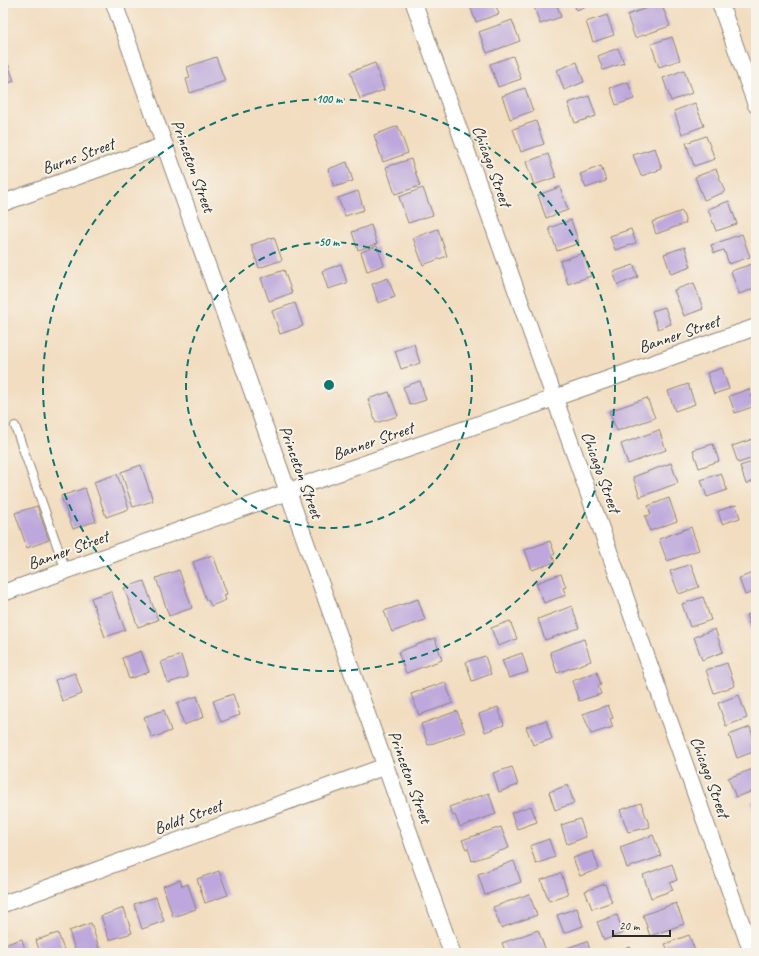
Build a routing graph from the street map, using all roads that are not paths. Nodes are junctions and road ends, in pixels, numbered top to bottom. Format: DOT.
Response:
graph roads {
  1 [pos="114,3"];
  2 [pos="414,3"];
  3 [pos="720,3"];
  4 [pos="756,105"];
  5 [pos="165,145"];
  6 [pos="3,203"];
  7 [pos="756,327"];
  8 [pos="554,398"];
  9 [pos="15,426"];
  10 [pos="288,492"];
  11 [pos="66,571"];
  12 [pos="3,593"];
  13 [pos="386,766"];
  14 [pos="3,904"];
  15 [pos="452,953"];
  16 [pos="752,953"];
  1 -- 5 [label="street, Princeton Street"];
  2 -- 8 [label="street, Chicago Street"];
  3 -- 4 [label="street"];
  5 -- 6 [label="street, Burns Street"];
  5 -- 10 [label="street, Princeton Street"];
  7 -- 8 [label="street, Banner Street"];
  8 -- 10 [label="street, Banner Street"];
  8 -- 16 [label="street, Chicago Street"];
  9 -- 11 [label="lane"];
  10 -- 11 [label="street, Banner Street"];
  10 -- 13 [label="street, Princeton Street"];
  11 -- 12 [label="street, Banner Street"];
  13 -- 14 [label="street, Boldt Street"];
  13 -- 15 [label="street, Princeton Street"];
}
